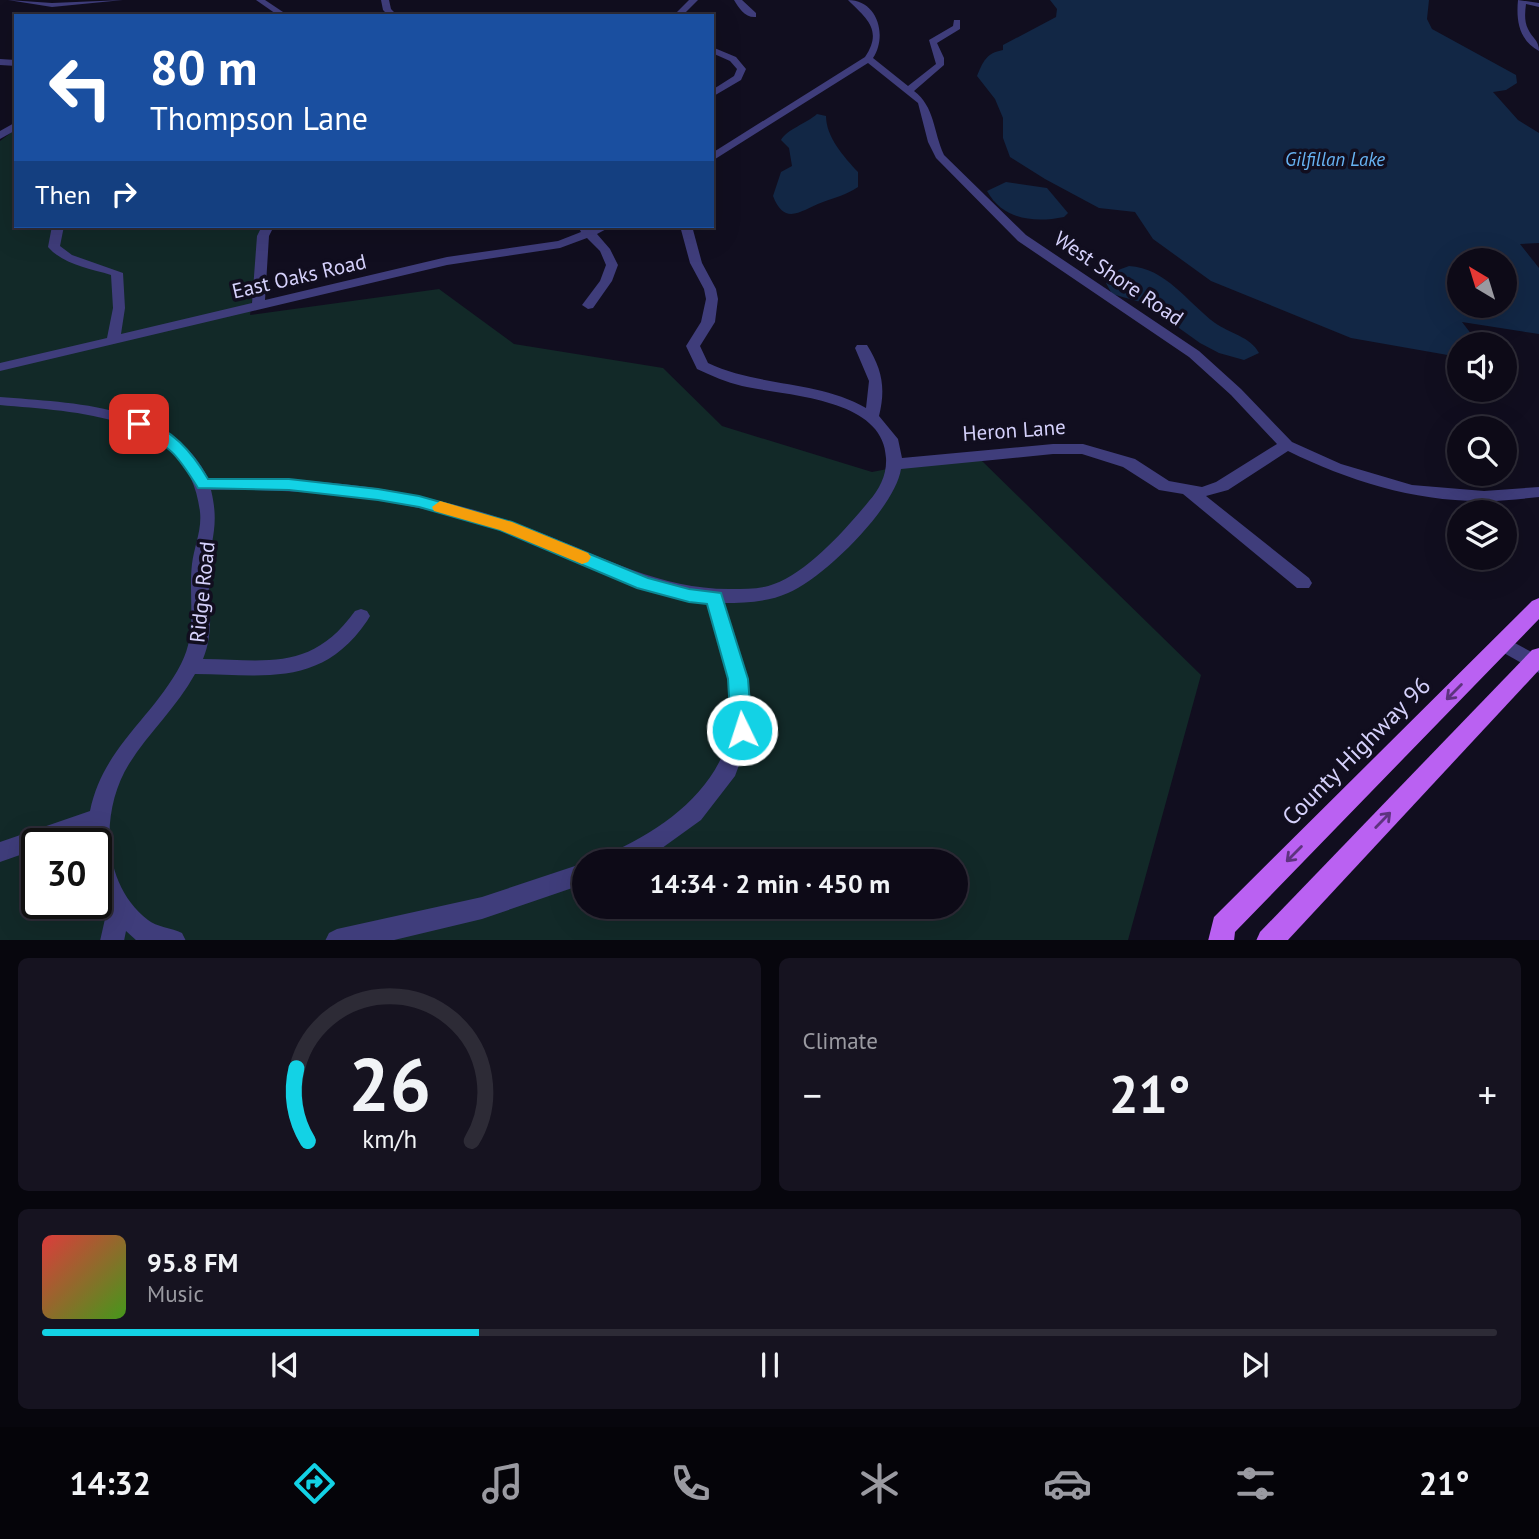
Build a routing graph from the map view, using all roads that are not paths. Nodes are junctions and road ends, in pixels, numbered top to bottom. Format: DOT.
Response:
graph roads {
  1 [pos="12,0"];
  2 [pos="119,0"];
  3 [pos="260,0"];
  4 [pos="694,0"];
  5 [pos="738,0"];
  6 [pos="852,0"];
  7 [pos="1522,0"];
  8 [pos="288,4"];
  9 [pos="1539,5"];
  10 [pos="281,14"];
  11 [pos="283,14"];
  12 [pos="679,14"];
  13 [pos="752,15"];
  14 [pos="957,22"];
  15 [pos="1539,48"];
  16 [pos="714,51"];
  17 [pos="868,59"];
  18 [pos="909,90"];
  19 [pos="714,93"];
  20 [pos="714,155"];
  21 [pos="58,228"];
  22 [pos="267,228"];
  23 [pos="687,228"];
  24 [pos="587,230"];
  25 [pos="258,304"];
  26 [pos="588,305"];
  27 [pos="113,340"];
  28 [pos="862,348"];
  29 [pos="0,367"];
  30 [pos="0,401"];
  31 [pos="871,417"];
  32 [pos="1287,445"];
  33 [pos="896,464"];
  34 [pos="203,485"];
  35 [pos="1190,492"];
  36 [pos="1539,492"];
  37 [pos="1303,583"];
  38 [pos="715,598"];
  39 [pos="1539,606"];
  40 [pos="361,616"];
  41 [pos="1502,643"];
  42 [pos="1537,661"];
  43 [pos="190,666"];
  44 [pos="99,818"];
  45 [pos="643,849"];
  46 [pos="0,852"];
  47 [pos="572,878"];
  48 [pos="120,908"];
  49 [pos="112,940"];
  50 [pos="174,940"];
  51 [pos="337,940"];
  52 [pos="1221,940"];
  53 [pos="1269,940"];
  1 -- 2 [label="street"];
  3 -- 10 [label="street"];
  4 -- 12 [label="street"];
  5 -- 13 [label="street"];
  6 -- 17 [label="street"];
  7 -- 9 [label="street"];
  7 -- 15 [label="street"];
  8 -- 11 [label="street"];
  14 -- 18 [label="street"];
  16 -- 19 [label="street"];
  17 -- 18 [label="street, West Shore Road"];
  17 -- 20 [label="street"];
  18 -- 32 [label="street, West Shore Road"];
  21 -- 27 [label="street"];
  22 -- 25 [label="street"];
  23 -- 31 [label="street"];
  24 -- 25 [label="street, East Oaks Road"];
  24 -- 26 [label="street"];
  25 -- 27 [label="street, East Oaks Road"];
  27 -- 29 [label="street, East Oaks Road"];
  28 -- 31 [label="street"];
  30 -- 34 [label="street, Ridge Road"];
  31 -- 33 [label="street"];
  32 -- 35 [label="street"];
  32 -- 36 [label="street, West Shore Road"];
  33 -- 35 [label="street, Heron Lane"];
  33 -- 38 [label="street"];
  34 -- 38 [label="street"];
  34 -- 43 [label="street, Ridge Road"];
  35 -- 37 [label="street, Heron Lane"];
  38 -- 45 [label="street"];
  39 -- 41 [label="main road, County Highway 96"];
  40 -- 43 [label="street"];
  41 -- 42 [label="street"];
  41 -- 52 [label="main road, County Highway 96, one-way"];
  53 -- 42 [label="main road, one-way"];
  43 -- 44 [label="street, Ridge Road"];
  44 -- 46 [label="street"];
  44 -- 48 [label="street, Ridge Road"];
  47 -- 51 [label="street"];
  48 -- 49 [label="street"];
  48 -- 50 [label="street"];
}
